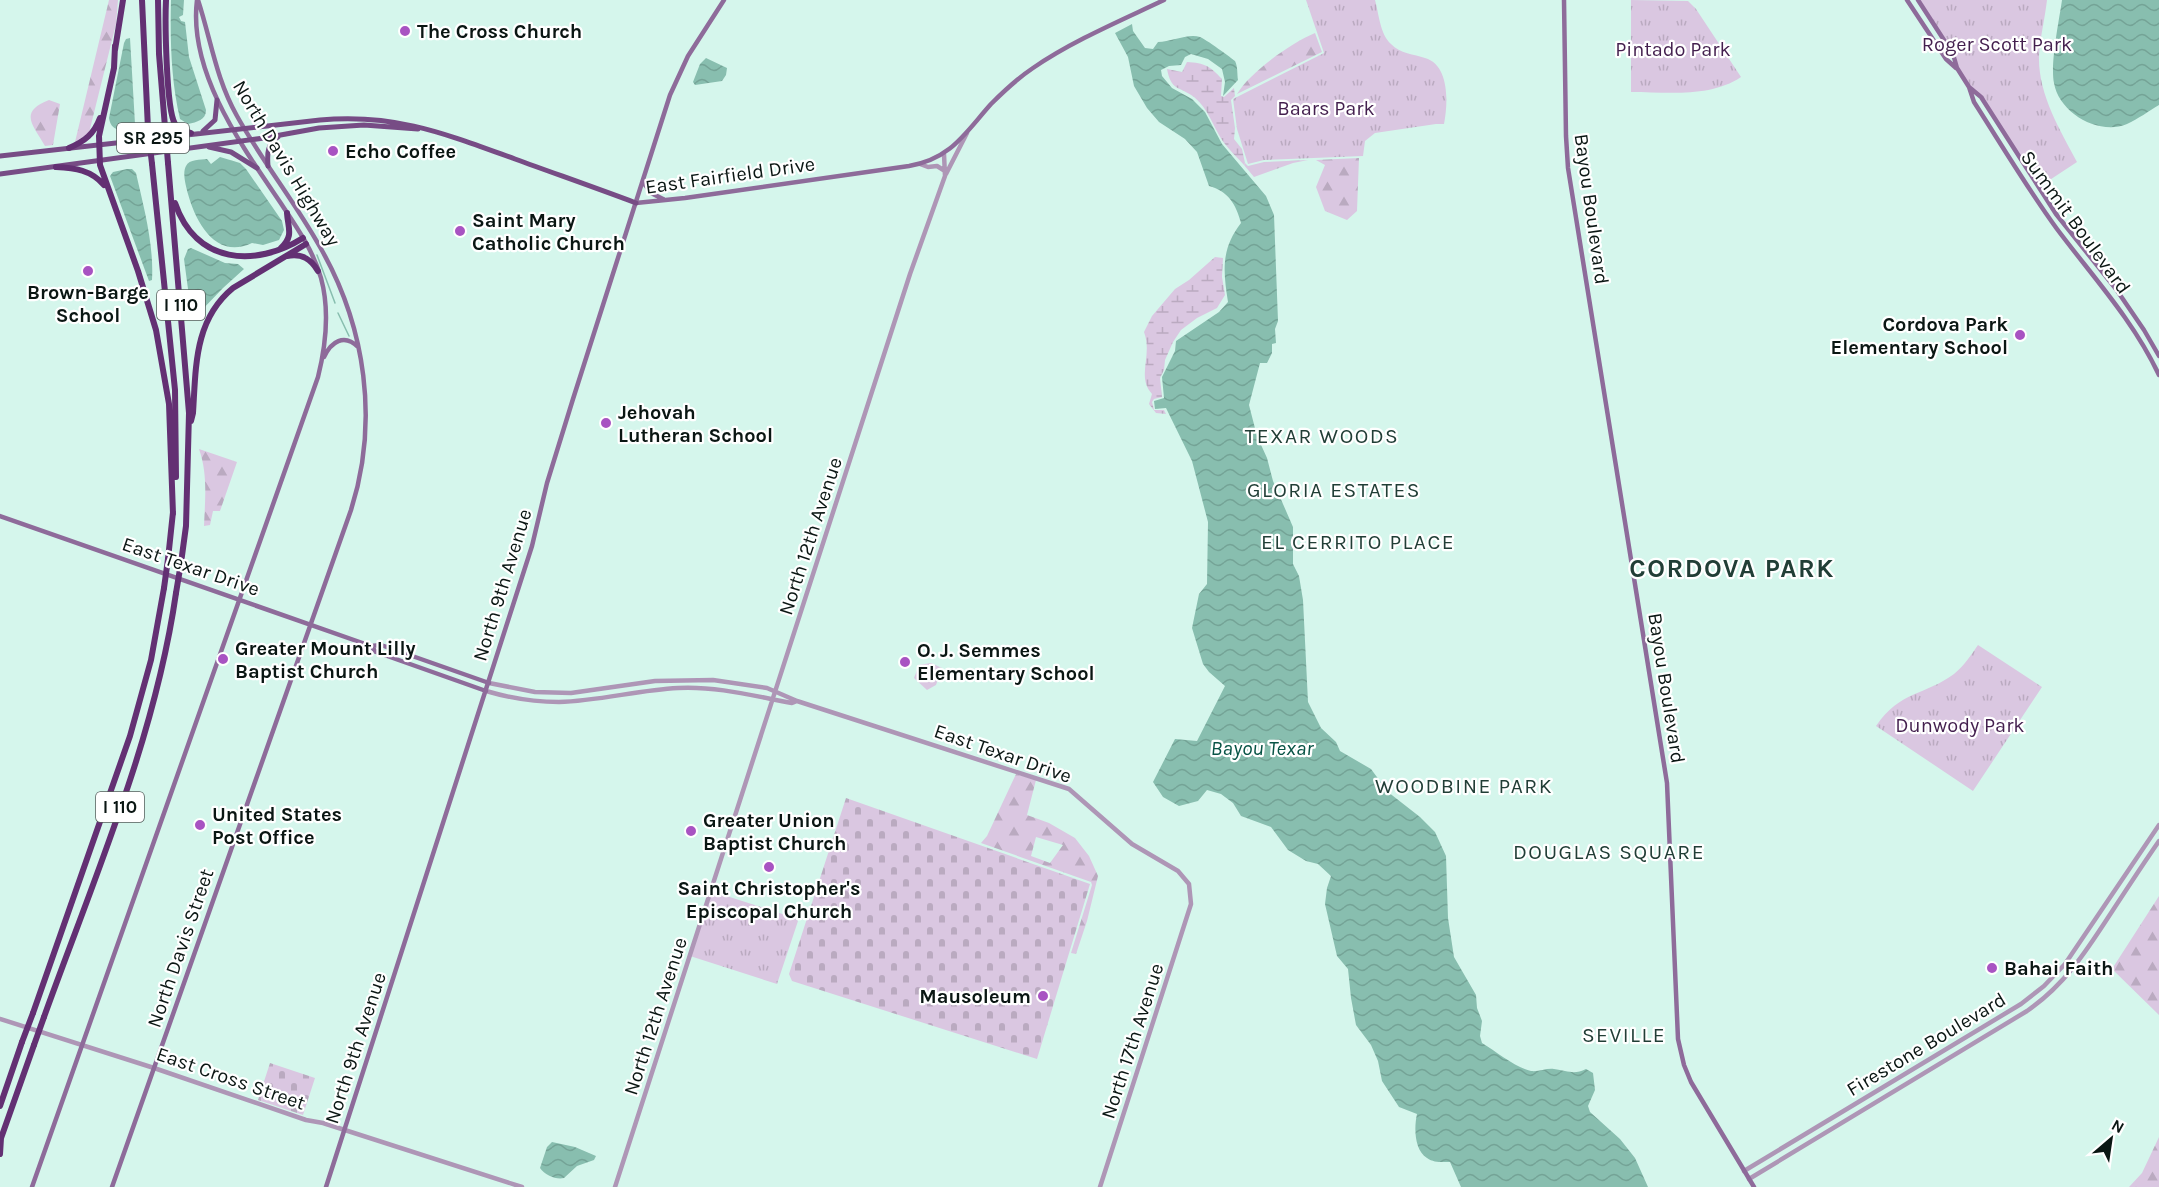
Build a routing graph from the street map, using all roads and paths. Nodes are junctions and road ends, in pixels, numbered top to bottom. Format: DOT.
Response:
graph roads {
  1 [pos="123,0"];
  2 [pos="142,0"];
  3 [pos="158,0"];
  4 [pos="166,0"];
  5 [pos="198,0"];
  6 [pos="724,0"];
  7 [pos="1164,0"];
  8 [pos="1564,0"];
  9 [pos="1907,0"];
  10 [pos="1918,0"];
  11 [pos="115,46"];
  12 [pos="1957,68"];
  13 [pos="1969,87"];
  14 [pos="217,100"];
  15 [pos="244,129"];
  16 [pos="422,129"];
  17 [pos="233,130"];
  18 [pos="201,132"];
  19 [pos="191,133"];
  20 [pos="967,133"];
  21 [pos="280,135"];
  22 [pos="251,139"];
  23 [pos="240,140"];
  24 [pos="99,145"];
  25 [pos="201,146"];
  26 [pos="69,147"];
  27 [pos="944,154"];
  28 [pos="0,156"];
  29 [pos="100,160"];
  30 [pos="920,164"];
  31 [pos="56,166"];
  32 [pos="268,166"];
  33 [pos="257,168"];
  34 [pos="0,174"];
  35 [pos="945,174"];
  36 [pos="171,182"];
  37 [pos="643,182"];
  38 [pos="107,188"];
  39 [pos="666,200"];
  40 [pos="636,203"];
  41 [pos="287,213"];
  42 [pos="312,233"];
  43 [pos="316,239"];
  44 [pos="305,241"];
  45 [pos="271,254"];
  46 [pos="284,257"];
  47 [pos="318,271"];
  48 [pos="347,304"];
  49 [pos="359,350"];
  50 [pos="2159,356"];
  51 [pos="321,364"];
  52 [pos="2159,375"];
  53 [pos="189,427"];
  54 [pos="173,514"];
  55 [pos="0,516"];
  56 [pos="239,599"];
  57 [pos="310,624"];
  58 [pos="371,646"];
  59 [pos="489,683"];
  60 [pos="486,691"];
  61 [pos="776,691"];
  62 [pos="773,699"];
  63 [pos="797,701"];
  64 [pos="2159,825"];
  65 [pos="2159,841"];
  66 [pos="2123,878"];
  67 [pos="2130,883"];
  68 [pos="1191,904"];
  69 [pos="0,1018"];
  70 [pos="82,1045"];
  71 [pos="154,1068"];
  72 [pos="8,1084"];
  73 [pos="0,1101"];
  74 [pos="0,1106"];
  75 [pos="344,1130"];
  76 [pos="1,1139"];
  77 [pos="0,1154"];
  78 [pos="1744,1171"];
  79 [pos="1749,1179"];
  80 [pos="32,1187"];
  81 [pos="112,1187"];
  82 [pos="326,1187"];
  83 [pos="522,1187"];
  84 [pos="615,1187"];
  85 [pos="1100,1187"];
  86 [pos="1754,1187"];
  1 -- 11 [label="highway"];
  2 -- 54 [label="highway, I 110, bridge"];
  3 -- 36 [label="highway, I 110, bridge"];
  4 -- 19 [label="highway"];
  5 -- 14 [label="main road, North Davis Highway"];
  5 -- 15 [label="main road, North Davis Highway"];
  6 -- 37 [label="main road, North 9th Avenue"];
  7 -- 20 [label="main road"];
  8 -- 78 [label="main road, Bayou Boulevard"];
  9 -- 12 [label="main road, Summit Boulevard"];
  10 -- 12 [label="main road, Summit Boulevard"];
  11 -- 24 [label="highway"];
  11 -- 26 [label="highway"];
  12 -- 13 [label="main road, Summit Boulevard"];
  13 -- 50 [label="main road, Summit Boulevard"];
  13 -- 52 [label="main road, Summit Boulevard"];
  14 -- 17 [label="main road, North Davis Highway"];
  14 -- 18 [label="main road"];
  15 -- 16 [label="main road, East Fairfield Drive / SR 295"];
  15 -- 17 [label="main road, East Fairfield Drive / SR 295"];
  15 -- 22 [label="main road, North Davis Highway"];
  16 -- 21 [label="main road, East Fairfield Drive / SR 295"];
  16 -- 40 [label="main road, East Fairfield Drive / SR 295"];
  17 -- 18 [label="main road, East Fairfield Drive / SR 295"];
  17 -- 23 [label="main road, North Davis Highway"];
  18 -- 19 [label="main road, East Fairfield Drive / SR 295"];
  19 -- 24 [label="main road, East Fairfield Drive / SR 295"];
  20 -- 27 [label="main road"];
  20 -- 35 [label="street"];
  21 -- 22 [label="main road, East Fairfield Drive / SR 295"];
  21 -- 32 [label="main road"];
  22 -- 23 [label="main road, East Fairfield Drive / SR 295"];
  22 -- 32 [label="main road, North Davis Highway"];
  23 -- 25 [label="main road, East Fairfield Drive / SR 295"];
  23 -- 33 [label="main road, North Davis Highway"];
  24 -- 26 [label="main road, East Fairfield Drive / SR 295"];
  24 -- 29 [label="highway"];
  25 -- 29 [label="main road, East Fairfield Drive / SR 295"];
  25 -- 33 [label="main road"];
  26 -- 28 [label="main road, East Fairfield Drive / SR 295"];
  27 -- 30 [label="main road, East Fairfield Drive"];
  27 -- 35 [label="street, North 12th Avenue"];
  29 -- 31 [label="main road, East Fairfield Drive / SR 295"];
  29 -- 38 [label="highway"];
  30 -- 35 [label="street"];
  30 -- 39 [label="main road, East Fairfield Drive"];
  31 -- 34 [label="main road, East Fairfield Drive / SR 295"];
  31 -- 38 [label="highway"];
  32 -- 42 [label="main road, North Davis Highway"];
  33 -- 41 [label="main road, North Davis Highway"];
  35 -- 61 [label="street, North 12th Avenue"];
  36 -- 45 [label="highway"];
  36 -- 53 [label="highway, I 110"];
  37 -- 39 [label="main road"];
  37 -- 40 [label="main road, North 9th Avenue"];
  38 -- 54 [label="highway"];
  39 -- 40 [label="main road, East Fairfield Drive"];
  40 -- 59 [label="main road, North 9th Avenue"];
  41 -- 44 [label="main road, North Davis Highway"];
  41 -- 45 [label="highway"];
  42 -- 43 [label="main road, North Davis Highway"];
  42 -- 44 [label="main road"];
  43 -- 44 [label="main road"];
  43 -- 48 [label="main road, North Davis Highway"];
  44 -- 45 [label="highway"];
  44 -- 46 [label="highway"];
  44 -- 47 [label="main road, North Davis Highway"];
  46 -- 47 [label="highway"];
  46 -- 53 [label="highway"];
  47 -- 51 [label="main road, North Davis Highway"];
  48 -- 49 [label="main road, North Davis Street"];
  49 -- 51 [label="main road"];
  49 -- 57 [label="main road, North Davis Street"];
  51 -- 56 [label="main road"];
  53 -- 76 [label="highway, I 110, bridge"];
  54 -- 72 [label="highway, I 110, bridge"];
  55 -- 56 [label="main road, East Texar Drive"];
  56 -- 57 [label="main road, East Texar Drive"];
  56 -- 70 [label="main road"];
  57 -- 58 [label="main road, East Texar Drive"];
  57 -- 71 [label="main road, North Davis Street"];
  58 -- 59 [label="main road, East Texar Drive"];
  58 -- 60 [label="main road, East Texar Drive"];
  59 -- 60 [label="main road, North 9th Avenue"];
  59 -- 61 [label="street, East Texar Drive"];
  60 -- 62 [label="street, East Texar Drive"];
  60 -- 75 [label="main road, North 9th Avenue"];
  61 -- 62 [label="street, North 12th Avenue"];
  61 -- 63 [label="street, East Texar Drive"];
  62 -- 63 [label="street, East Texar Drive"];
  62 -- 84 [label="street, North 12th Avenue"];
  63 -- 68 [label="street, East Texar Drive"];
  64 -- 66 [label="street, Firestone Boulevard"];
  65 -- 67 [label="street, Firestone Boulevard"];
  66 -- 67 [label="street"];
  66 -- 78 [label="street, Firestone Boulevard"];
  67 -- 79 [label="street, Firestone Boulevard"];
  68 -- 85 [label="street, North 17th Avenue"];
  69 -- 70 [label="street, East Cross Street"];
  70 -- 71 [label="street, East Cross Street"];
  70 -- 80 [label="main road"];
  71 -- 75 [label="street, East Cross Street"];
  71 -- 81 [label="main road, North Davis Street"];
  72 -- 73 [label="highway"];
  72 -- 74 [label="highway, I 110"];
  75 -- 82 [label="main road, North 9th Avenue"];
  75 -- 83 [label="street, East Cross Street"];
  76 -- 77 [label="highway"];
  78 -- 79 [label="main road, Bayou Boulevard"];
  79 -- 86 [label="main road, Bayou Boulevard"];
}
